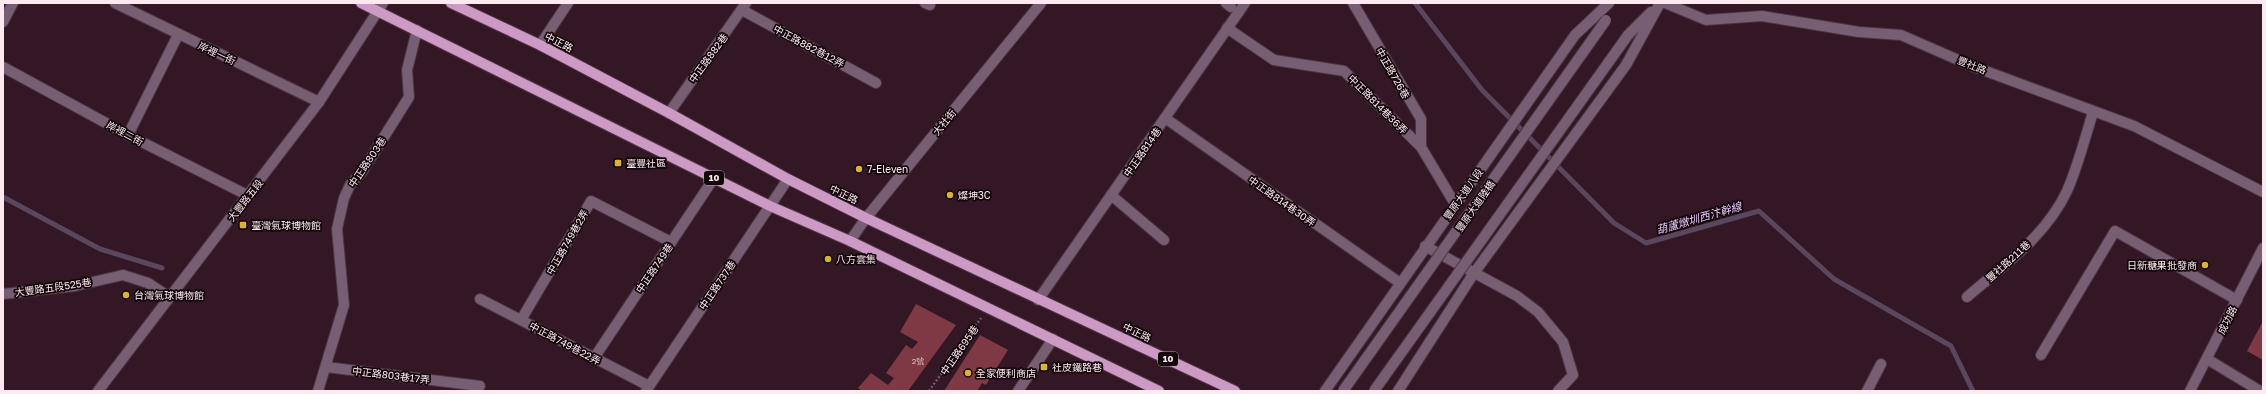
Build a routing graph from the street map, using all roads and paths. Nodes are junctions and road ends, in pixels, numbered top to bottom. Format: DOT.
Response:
graph roads {
  1 [pos="13,3"];
  2 [pos="115,3"];
  3 [pos="361,3"];
  4 [pos="383,3"];
  5 [pos="451,3"];
  6 [pos="568,3"];
  7 [pos="1041,3"];
  8 [pos="1245,3"];
  9 [pos="1353,3"];
  10 [pos="1609,3"];
  11 [pos="1614,3"];
  12 [pos="1660,3"];
  13 [pos="1665,3"];
  14 [pos="744,7"];
  15 [pos="377,12"];
  16 [pos="3,22"];
  17 [pos="1227,28"];
  18 [pos="417,30"];
  19 [pos="178,35"];
  20 [pos="540,45"];
  21 [pos="3,67"];
  22 [pos="876,83"];
  23 [pos="319,102"];
  24 [pos="2093,112"];
  25 [pos="669,113"];
  26 [pos="1165,118"];
  27 [pos="128,135"];
  28 [pos="1421,147"];
  29 [pos="714,178"];
  30 [pos="788,179"];
  31 [pos="2263,192"];
  32 [pos="1111,195"];
  33 [pos="249,196"];
  34 [pos="1455,204"];
  35 [pos="770,206"];
  36 [pos="866,218"];
  37 [pos="1164,240"];
  38 [pos="671,242"];
  39 [pos="850,242"];
  40 [pos="1425,246"];
  41 [pos="2263,248"];
  42 [pos="1474,273"];
  43 [pos="1400,283"];
  44 [pos="3,294"];
  45 [pos="170,297"];
  46 [pos="1966,297"];
  47 [pos="480,299"];
  48 [pos="1038,300"];
  49 [pos="2237,300"];
  50 [pos="988,308"];
  51 [pos="522,320"];
  52 [pos="1053,339"];
  53 [pos="2041,355"];
  54 [pos="594,358"];
  55 [pos="2207,360"];
  56 [pos="1881,364"];
  57 [pos="326,367"];
  58 [pos="480,386"];
  59 [pos="647,389"];
  60 [pos="98,391"];
  61 [pos="318,391"];
  62 [pos="929,391"];
  63 [pos="1018,391"];
  64 [pos="1159,391"];
  65 [pos="1235,391"];
  66 [pos="1325,391"];
  67 [pos="1344,391"];
  68 [pos="1374,391"];
  69 [pos="1398,391"];
  70 [pos="1558,391"];
  71 [pos="1867,391"];
  72 [pos="2190,391"];
  73 [pos="2260,391"];
  1 -- 16 [label="street"];
  2 -- 19 [label="street, 岸裡一街"];
  3 -- 15 [label="main road, 10"];
  4 -- 15 [label="street, 大豐路五段"];
  5 -- 20 [label="main road, 中正路 / 10"];
  6 -- 20 [label="street"];
  7 -- 36 [label="street, 大社街"];
  8 -- 17 [label="street, 中正路814巷"];
  9 -- 28 [label="street, 中正路726巷"];
  10 -- 34 [label="street, 豐原大道八段"];
  11 -- 67 [label="street, 豐原大道陸橋, bridge"];
  12 -- 42 [label="street"];
  12 -- 68 [label="street, bridge"];
  13 -- 24 [label="street, 豐社路"];
  14 -- 22 [label="street, 中正路882巷12弄"];
  14 -- 25 [label="street, 中正路882巷"];
  15 -- 18 [label="main road, 10"];
  15 -- 23 [label="street, 大豐路五段"];
  17 -- 26 [label="street, 中正路814巷"];
  17 -- 28 [label="street, 中正路814巷36弄"];
  18 -- 29 [label="main road, 10"];
  18 -- 57 [label="street, 中正路803巷"];
  19 -- 23 [label="street, 岸裡一街"];
  19 -- 27 [label="street"];
  20 -- 25 [label="main road, 中正路 / 10"];
  21 -- 27 [label="street, 岸裡二街"];
  23 -- 33 [label="street, 大豐路五段"];
  24 -- 31 [label="street, 豐社路"];
  24 -- 46 [label="street, 豐社路211巷"];
  25 -- 30 [label="main road, 中正路 / 10"];
  26 -- 32 [label="street, 中正路814巷"];
  26 -- 43 [label="street, 中正路814巷30弄"];
  27 -- 33 [label="street, 岸裡二街"];
  28 -- 34 [label="street, 中正路814巷36弄"];
  29 -- 35 [label="main road, 10"];
  29 -- 38 [label="street, 中正路749巷"];
  30 -- 35 [label="street, 中正路737巷"];
  30 -- 36 [label="main road, 中正路 / 10"];
  32 -- 37 [label="street"];
  32 -- 48 [label="street, 中正路814巷"];
  33 -- 45 [label="street, 大豐路五段"];
  34 -- 40 [label="street, 豐原大道八段"];
  35 -- 39 [label="main road, 10"];
  35 -- 59 [label="street, 中正路737巷"];
  36 -- 39 [label="street, 大社街"];
  36 -- 48 [label="main road, 中正路 / 10"];
  38 -- 51 [label="street, 中正路749巷2弄"];
  38 -- 54 [label="street, 中正路749巷"];
  39 -- 50 [label="main road, 10"];
  40 -- 42 [label="street"];
  40 -- 43 [label="street, 豐原大道八段"];
  41 -- 49 [label="street, 成功路"];
  42 -- 69 [label="street"];
  42 -- 70 [label="street"];
  43 -- 66 [label="street, 豐原大道八段"];
  44 -- 45 [label="street, 大豐路五段525巷"];
  45 -- 60 [label="street, 大豐路五段"];
  47 -- 51 [label="street, 中正路749巷22弄"];
  48 -- 65 [label="main road, 中正路 / 10"];
  49 -- 53 [label="street"];
  49 -- 55 [label="street, 成功路"];
  50 -- 52 [label="main road, 10"];
  50 -- 62 [label="path, 中正路695巷"];
  51 -- 54 [label="street, 中正路749巷22弄"];
  52 -- 63 [label="street"];
  52 -- 64 [label="main road, 10"];
  54 -- 59 [label="street, 中正路749巷22弄"];
  55 -- 72 [label="street, 成功路"];
  55 -- 73 [label="street"];
  56 -- 71 [label="street"];
  57 -- 58 [label="street, 中正路803巷17弄"];
  57 -- 61 [label="street, 中正路803巷"];
}
